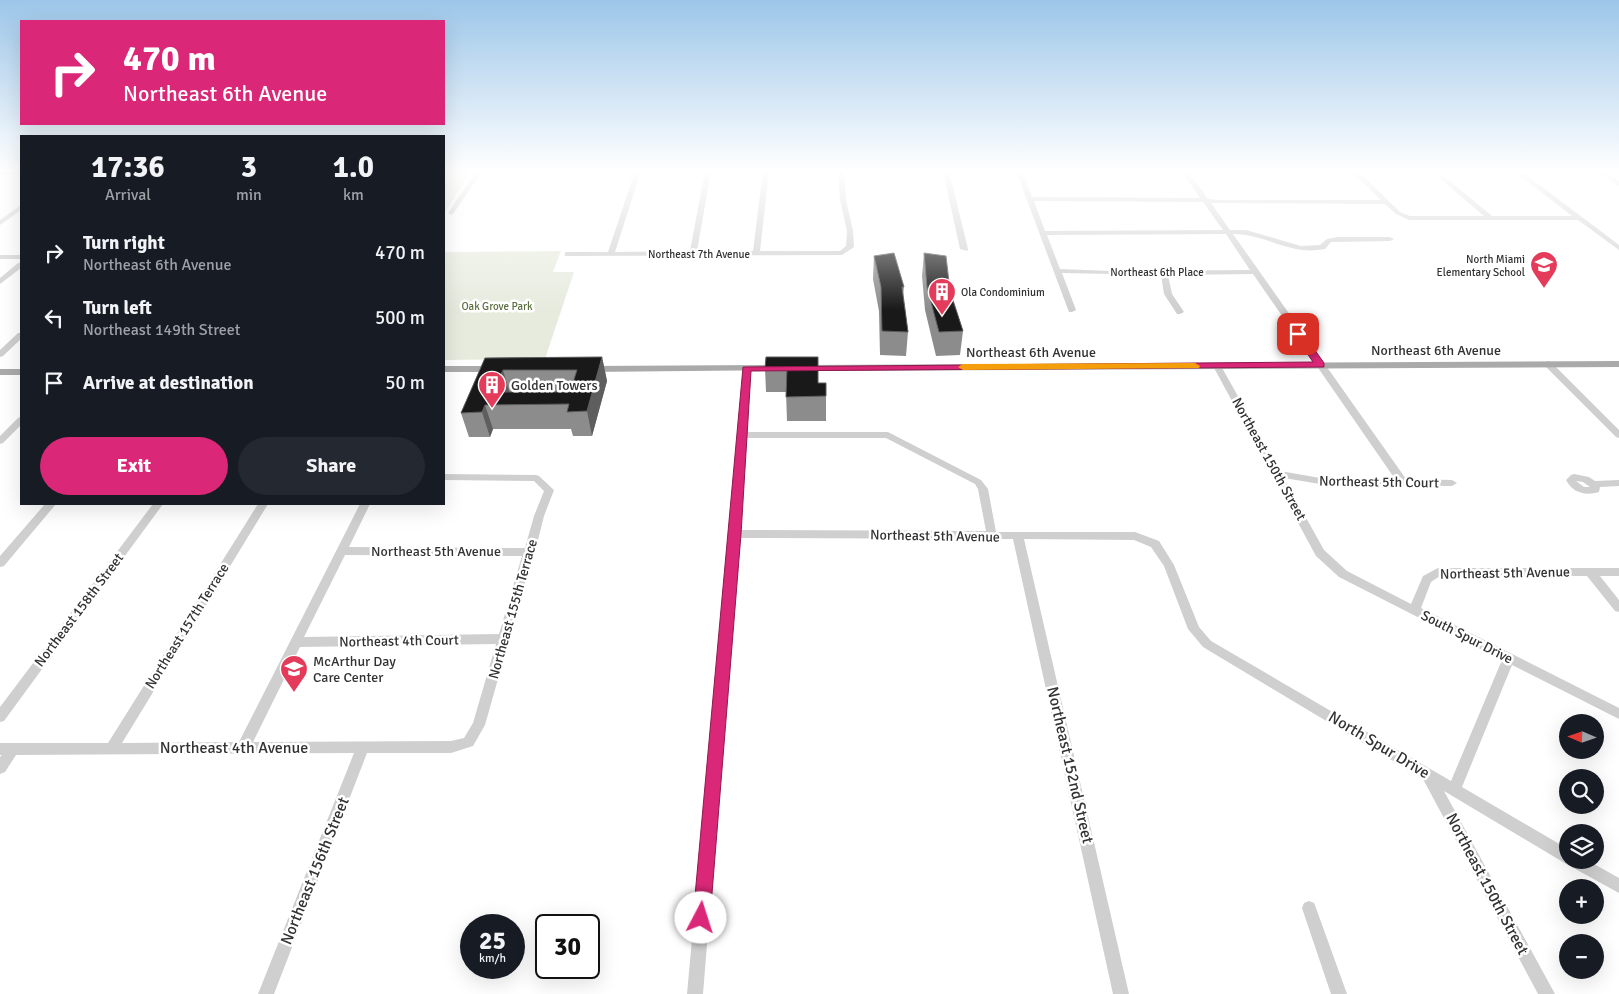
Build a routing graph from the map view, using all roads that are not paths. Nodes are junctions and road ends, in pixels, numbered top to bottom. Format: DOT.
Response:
graph roads {
  1 [pos="622,217"];
  2 [pos="700,217"];
  3 [pos="760,217"];
  4 [pos="847,217"];
  5 [pos="957,217"];
  6 [pos="1038,217"];
  7 [pos="1217,217"];
  8 [pos="1411,217"];
  9 [pos="1580,218"];
  10 [pos="1492,219"];
  11 [pos="1228,232"];
  12 [pos="1044,233"];
  13 [pos="1390,239"];
  14 [pos="1619,248"];
  15 [pos="964,249"];
  16 [pos="568,254"];
  17 [pos="610,254"];
  18 [pos="693,254"];
  19 [pos="756,254"];
  20 [pos="0,257"];
  21 [pos="20,257"];
  22 [pos="20,266"];
  23 [pos="1058,271"];
  24 [pos="1164,272"];
  25 [pos="1255,272"];
  26 [pos="0,282"];
  27 [pos="1072,310"];
  28 [pos="1180,312"];
  29 [pos="20,336"];
  30 [pos="0,354"];
  31 [pos="1548,364"];
  32 [pos="1619,364"];
  33 [pos="1320,365"];
  34 [pos="1217,366"];
  35 [pos="445,369"];
  36 [pos="506,369"];
  37 [pos="574,369"];
  38 [pos="747,369"];
  39 [pos="0,372"];
  40 [pos="20,372"];
  41 [pos="20,421"];
  42 [pos="742,435"];
  43 [pos="1619,435"];
  44 [pos="0,441"];
  45 [pos="1277,474"];
  46 [pos="445,477"];
  47 [pos="1402,483"];
  48 [pos="1452,483"];
  49 [pos="1619,483"];
  50 [pos="1593,484"];
  51 [pos="50,505"];
  52 [pos="157,505"];
  53 [pos="262,505"];
  54 [pos="364,505"];
  55 [pos="735,534"];
  56 [pos="992,536"];
  57 [pos="1018,537"];
  58 [pos="341,551"];
  59 [pos="530,552"];
  60 [pos="1320,553"];
  61 [pos="0,563"];
  62 [pos="1590,572"];
  63 [pos="1619,572"];
  64 [pos="1619,608"];
  65 [pos="1414,611"];
  66 [pos="1194,629"];
  67 [pos="503,640"];
  68 [pos="295,642"];
  69 [pos="1509,658"];
  70 [pos="1619,714"];
  71 [pos="0,716"];
  72 [pos="468,742"];
  73 [pos="243,748"];
  74 [pos="364,748"];
  75 [pos="7,749"];
  76 [pos="111,749"];
  77 [pos="0,768"];
  78 [pos="1428,774"];
  79 [pos="1454,790"];
  80 [pos="1559,852"];
  81 [pos="1589,869"];
  82 [pos="1619,886"];
  83 [pos="1309,908"];
  84 [pos="266,994"];
  85 [pos="695,994"];
  86 [pos="1121,994"];
  87 [pos="1339,994"];
  88 [pos="1547,994"];
  1 -- 17 [label="street"];
  2 -- 18 [label="street"];
  3 -- 19 [label="street"];
  4 -- 19 [label="street, Northeast 7th Avenue"];
  5 -- 15 [label="street"];
  6 -- 12 [label="street"];
  7 -- 11 [label="street"];
  8 -- 10 [label="street"];
  9 -- 10 [label="street"];
  9 -- 14 [label="street"];
  11 -- 12 [label="street"];
  11 -- 13 [label="street"];
  11 -- 25 [label="street"];
  12 -- 23 [label="street"];
  16 -- 17 [label="street, Northeast 7th Avenue"];
  17 -- 18 [label="street, Northeast 7th Avenue"];
  18 -- 19 [label="street, Northeast 7th Avenue"];
  20 -- 21 [label="street"];
  22 -- 26 [label="street"];
  23 -- 24 [label="street, Northeast 6th Place"];
  23 -- 27 [label="street"];
  24 -- 25 [label="street, Northeast 6th Place"];
  24 -- 28 [label="street"];
  25 -- 33 [label="street"];
  29 -- 30 [label="street"];
  31 -- 32 [label="main road, Northeast 6th Avenue"];
  31 -- 33 [label="main road, Northeast 6th Avenue"];
  31 -- 43 [label="street"];
  33 -- 34 [label="main road, Northeast 6th Avenue"];
  33 -- 47 [label="street"];
  34 -- 38 [label="main road, Northeast 6th Avenue"];
  34 -- 45 [label="street, Northeast 150th Street"];
  35 -- 36 [label="main road"];
  37 -- 38 [label="main road, Northeast 6th Avenue"];
  38 -- 42 [label="street"];
  39 -- 40 [label="main road"];
  41 -- 44 [label="street"];
  42 -- 55 [label="street"];
  42 -- 56 [label="street"];
  45 -- 47 [label="street, Northeast 5th Court"];
  45 -- 60 [label="street, Northeast 150th Street"];
  46 -- 59 [label="street, Northeast 155th Terrace"];
  47 -- 48 [label="street, Northeast 5th Court"];
  49 -- 50 [label="street"];
  51 -- 61 [label="street"];
  52 -- 71 [label="street, Northeast 158th Street"];
  53 -- 76 [label="street, Northeast 157th Terrace"];
  54 -- 58 [label="street"];
  55 -- 56 [label="street, Northeast 5th Avenue"];
  55 -- 85 [label="street"];
  56 -- 57 [label="street, Northeast 5th Avenue"];
  57 -- 66 [label="street, Northeast 5th Avenue"];
  57 -- 86 [label="street, Northeast 152nd Street"];
  58 -- 59 [label="street, Northeast 5th Avenue"];
  58 -- 68 [label="street"];
  59 -- 67 [label="street, Northeast 155th Terrace"];
  60 -- 65 [label="street, South Spur Drive"];
  62 -- 63 [label="street, Northeast 5th Avenue"];
  62 -- 64 [label="street"];
  62 -- 65 [label="street, Northeast 5th Avenue"];
  65 -- 69 [label="street, South Spur Drive"];
  66 -- 78 [label="street, North Spur Drive"];
  67 -- 68 [label="street, Northeast 4th Court"];
  67 -- 72 [label="street, Northeast 155th Terrace"];
  68 -- 73 [label="street"];
  69 -- 70 [label="street, South Spur Drive"];
  69 -- 79 [label="street, Northeast 150th Street"];
  72 -- 74 [label="street, Northeast 4th Avenue"];
  73 -- 74 [label="street, Northeast 4th Avenue"];
  73 -- 76 [label="street, Northeast 4th Avenue"];
  74 -- 84 [label="street, Northeast 156th Street"];
  75 -- 76 [label="street, Northeast 4th Avenue"];
  75 -- 77 [label="street"];
  78 -- 79 [label="street, North Spur Drive"];
  78 -- 88 [label="street, Northeast 150th Street"];
  79 -- 80 [label="street, North Spur Drive"];
  81 -- 82 [label="street"];
  83 -- 87 [label="street"];
}
